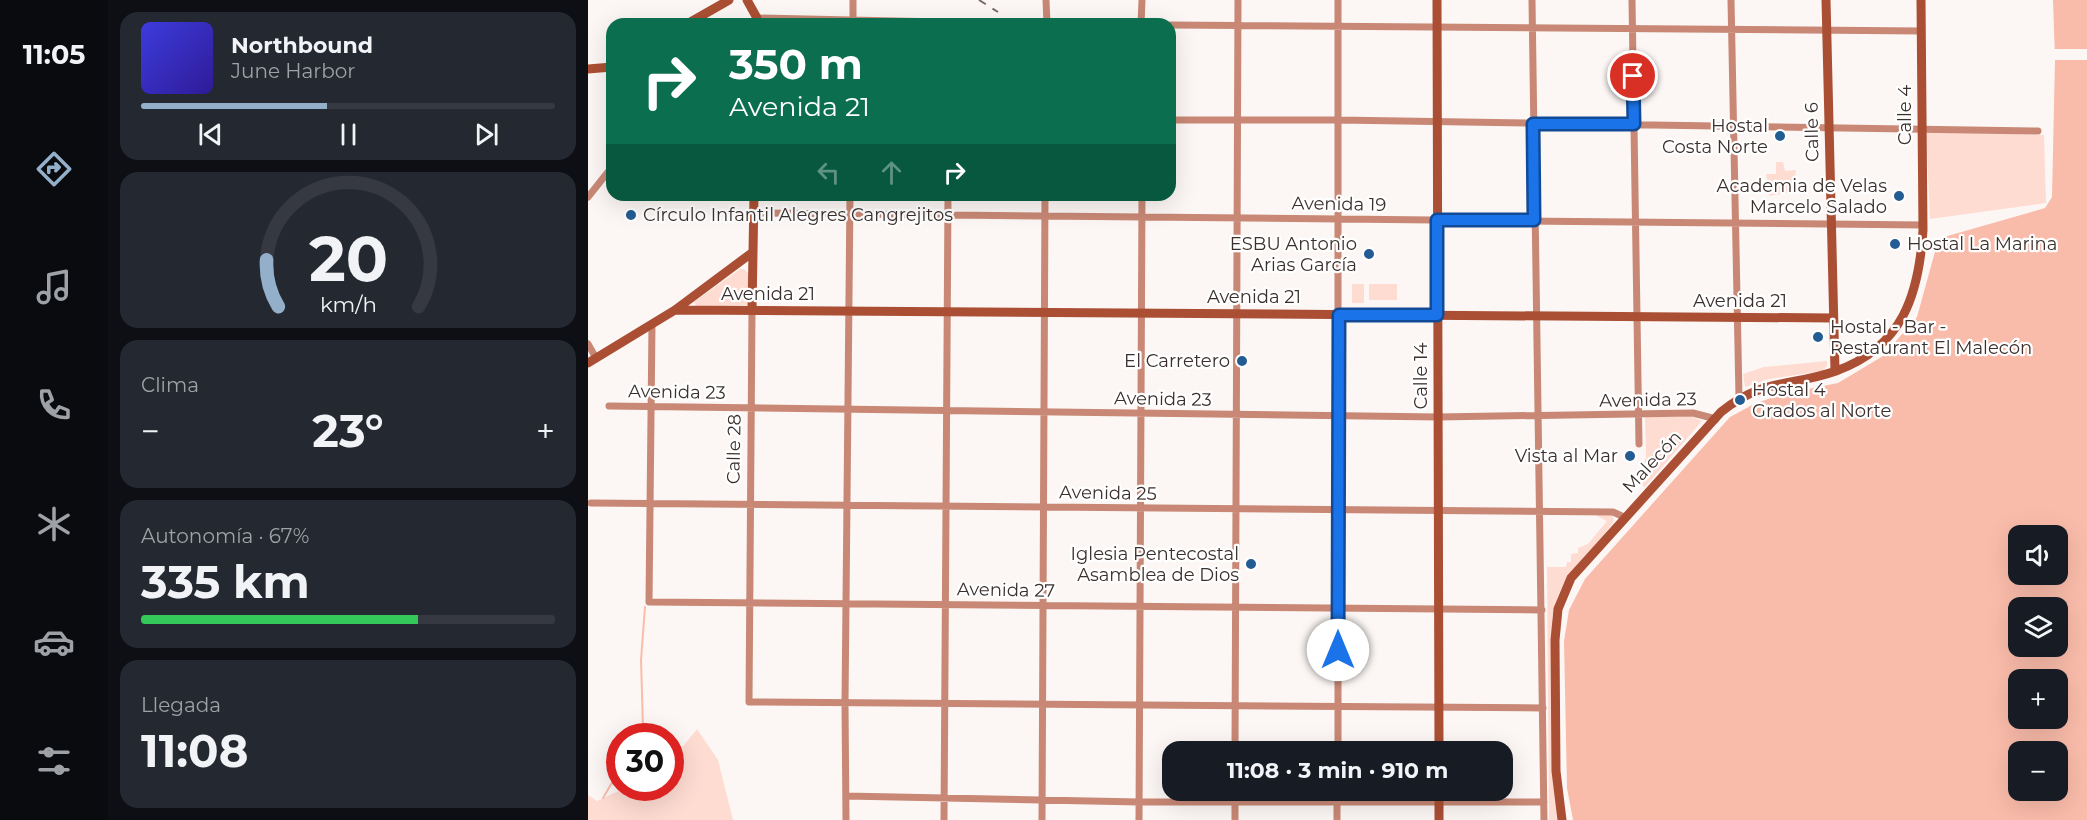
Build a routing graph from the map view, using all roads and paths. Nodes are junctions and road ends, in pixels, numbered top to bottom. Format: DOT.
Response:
graph roads {
  1 [pos="729,0"];
  2 [pos="747,0"];
  3 [pos="853,0"];
  4 [pos="1046,0"];
  5 [pos="1142,0"];
  6 [pos="1239,0"];
  7 [pos="1338,0"];
  8 [pos="1437,0"];
  9 [pos="1532,0"];
  10 [pos="1632,0"];
  11 [pos="1731,0"];
  12 [pos="1826,0"];
  13 [pos="1921,0"];
  14 [pos="698,18"];
  15 [pos="756,18"];
  16 [pos="853,18"];
  17 [pos="1047,18"];
  18 [pos="1142,18"];
  19 [pos="1176,25"];
  20 [pos="1437,25"];
  21 [pos="1238,26"];
  22 [pos="1339,26"];
  23 [pos="1532,28"];
  24 [pos="1632,28"];
  25 [pos="1732,29"];
  26 [pos="1827,30"];
  27 [pos="1921,31"];
  28 [pos="606,68"];
  29 [pos="588,69"];
  30 [pos="1176,120"];
  31 [pos="1339,120"];
  32 [pos="1238,121"];
  33 [pos="1437,122"];
  34 [pos="1533,124"];
  35 [pos="1634,124"];
  36 [pos="1734,126"];
  37 [pos="1829,127"];
  38 [pos="1922,128"];
  39 [pos="2038,131"];
  40 [pos="606,174"];
  41 [pos="588,197"];
  42 [pos="754,201"];
  43 [pos="850,201"];
  44 [pos="948,201"];
  45 [pos="1045,201"];
  46 [pos="1142,201"];
  47 [pos="754,213"];
  48 [pos="850,213"];
  49 [pos="948,214"];
  50 [pos="1045,216"];
  51 [pos="1142,217"];
  52 [pos="1238,218"];
  53 [pos="1339,219"];
  54 [pos="1437,220"];
  55 [pos="1534,220"];
  56 [pos="1636,222"];
  57 [pos="1736,223"];
  58 [pos="1831,224"];
  59 [pos="1923,227"];
  60 [pos="753,252"];
  61 [pos="675,310"];
  62 [pos="752,310"];
  63 [pos="849,310"];
  64 [pos="948,312"];
  65 [pos="1044,312"];
  66 [pos="1143,314"];
  67 [pos="1237,314"];
  68 [pos="1339,315"];
  69 [pos="1437,315"];
  70 [pos="1536,317"];
  71 [pos="1637,317"];
  72 [pos="1737,318"];
  73 [pos="1833,318"];
  74 [pos="652,324"];
  75 [pos="588,344"];
  76 [pos="592,361"];
  77 [pos="1835,371"];
  78 [pos="1739,397"];
  79 [pos="609,406"];
  80 [pos="651,406"];
  81 [pos="751,408"];
  82 [pos="849,409"];
  83 [pos="947,410"];
  84 [pos="1044,412"];
  85 [pos="1142,414"];
  86 [pos="1237,415"];
  87 [pos="1639,415"];
  88 [pos="1339,416"];
  89 [pos="1438,417"];
  90 [pos="1538,417"];
  91 [pos="1716,418"];
  92 [pos="1639,444"];
  93 [pos="591,503"];
  94 [pos="650,503"];
  95 [pos="750,504"];
  96 [pos="848,505"];
  97 [pos="946,506"];
  98 [pos="1043,507"];
  99 [pos="1142,508"];
  100 [pos="1236,509"];
  101 [pos="1339,511"];
  102 [pos="1438,511"];
  103 [pos="1540,512"];
  104 [pos="1624,517"];
  105 [pos="750,603"];
  106 [pos="847,604"];
  107 [pos="945,605"];
  108 [pos="1043,606"];
  109 [pos="1141,606"];
  110 [pos="1236,607"];
  111 [pos="1338,608"];
  112 [pos="1438,609"];
  113 [pos="1542,610"];
  114 [pos="845,703"];
  115 [pos="944,704"];
  116 [pos="1042,705"];
  117 [pos="1140,705"];
  118 [pos="1235,706"];
  119 [pos="1338,707"];
  120 [pos="1438,708"];
  121 [pos="1543,708"];
  122 [pos="1235,741"];
  123 [pos="1338,741"];
  124 [pos="1438,741"];
  125 [pos="846,796"];
  126 [pos="944,798"];
  127 [pos="1042,801"];
  128 [pos="1139,802"];
  129 [pos="1235,802"];
  130 [pos="1544,802"];
  131 [pos="1337,803"];
  132 [pos="1439,803"];
  133 [pos="846,820"];
  134 [pos="944,820"];
  135 [pos="1042,820"];
  136 [pos="1139,820"];
  137 [pos="1235,820"];
  138 [pos="1337,820"];
  139 [pos="1439,820"];
  140 [pos="1544,820"];
  141 [pos="1562,820"];
  1 -- 14 [label="main road"];
  2 -- 15 [label="main road"];
  3 -- 16 [label="street"];
  4 -- 17 [label="street"];
  5 -- 18 [label="street"];
  6 -- 21 [label="street"];
  7 -- 22 [label="street"];
  8 -- 20 [label="main road, Calle 14"];
  9 -- 23 [label="street"];
  10 -- 24 [label="street"];
  11 -- 25 [label="street"];
  12 -- 26 [label="main road, Calle 6"];
  13 -- 27 [label="main road, Calle 4"];
  19 -- 21 [label="street"];
  20 -- 22 [label="street"];
  20 -- 23 [label="street"];
  20 -- 33 [label="main road, Calle 14"];
  21 -- 22 [label="street"];
  21 -- 32 [label="street"];
  22 -- 31 [label="street"];
  23 -- 24 [label="street"];
  23 -- 34 [label="street"];
  24 -- 25 [label="street"];
  24 -- 35 [label="street"];
  25 -- 26 [label="street"];
  25 -- 36 [label="street"];
  26 -- 27 [label="street"];
  26 -- 37 [label="main road, Calle 6"];
  27 -- 38 [label="main road, Calle 4"];
  28 -- 29 [label="main road"];
  30 -- 32 [label="street"];
  31 -- 32 [label="street"];
  31 -- 33 [label="street"];
  31 -- 53 [label="street"];
  32 -- 52 [label="street"];
  33 -- 34 [label="street"];
  33 -- 54 [label="main road, Calle 14"];
  34 -- 35 [label="street"];
  34 -- 55 [label="street"];
  35 -- 36 [label="street"];
  35 -- 56 [label="street"];
  36 -- 37 [label="street"];
  36 -- 57 [label="street"];
  37 -- 38 [label="street"];
  37 -- 58 [label="main road, Calle 6"];
  38 -- 39 [label="street"];
  38 -- 59 [label="main road, Calle 4"];
  40 -- 41 [label="street"];
  42 -- 47 [label="main road, Calle 28"];
  43 -- 48 [label="street"];
  44 -- 49 [label="street"];
  45 -- 50 [label="street"];
  46 -- 51 [label="street"];
  47 -- 48 [label="street, Avenida 19"];
  47 -- 60 [label="main road, Calle 28"];
  48 -- 49 [label="street, Avenida 19"];
  48 -- 63 [label="street"];
  49 -- 50 [label="street, Avenida 19"];
  49 -- 64 [label="street"];
  50 -- 51 [label="street, Avenida 19"];
  50 -- 65 [label="street"];
  51 -- 52 [label="street, Avenida 19"];
  51 -- 66 [label="street"];
  52 -- 53 [label="street, Avenida 19"];
  52 -- 67 [label="street"];
  53 -- 54 [label="street, Avenida 19"];
  53 -- 68 [label="street"];
  54 -- 55 [label="street, Avenida 19"];
  54 -- 69 [label="main road, Calle 14"];
  55 -- 56 [label="street, Avenida 19"];
  55 -- 70 [label="street"];
  56 -- 57 [label="street, Avenida 19"];
  56 -- 71 [label="street"];
  57 -- 58 [label="street, Avenida 19"];
  57 -- 72 [label="street"];
  58 -- 59 [label="street, Avenida 19"];
  58 -- 73 [label="main road, Calle 6"];
  59 -- 77 [label="main road, Malecón"];
  60 -- 61 [label="main road, Avenida 21"];
  60 -- 62 [label="main road, Calle 28"];
  61 -- 62 [label="main road, Avenida 21"];
  61 -- 74 [label="main road, Avenida 21"];
  62 -- 63 [label="main road, Avenida 21"];
  62 -- 81 [label="street, Calle 28"];
  63 -- 64 [label="main road, Avenida 21"];
  63 -- 82 [label="street"];
  64 -- 65 [label="main road, Avenida 21"];
  64 -- 83 [label="street"];
  65 -- 66 [label="main road, Avenida 21"];
  65 -- 84 [label="street"];
  66 -- 67 [label="main road, Avenida 21"];
  66 -- 85 [label="street"];
  67 -- 68 [label="main road, Avenida 21"];
  67 -- 86 [label="street"];
  68 -- 69 [label="main road, Avenida 21"];
  68 -- 88 [label="street"];
  69 -- 70 [label="main road, Avenida 21"];
  69 -- 89 [label="main road, Calle 14"];
  70 -- 71 [label="main road, Avenida 21"];
  70 -- 90 [label="street"];
  71 -- 72 [label="main road, Avenida 21"];
  71 -- 87 [label="street"];
  72 -- 73 [label="main road, Avenida 21"];
  72 -- 78 [label="street"];
  73 -- 77 [label="main road, Calle 6"];
  74 -- 76 [label="main road, Avenida 21"];
  74 -- 80 [label="street"];
  75 -- 76 [label="street"];
  77 -- 78 [label="main road, Malecón"];
  78 -- 91 [label="main road, Malecón"];
  79 -- 80 [label="street, Avenida 23"];
  80 -- 81 [label="street, Avenida 23"];
  80 -- 94 [label="street"];
  81 -- 82 [label="street, Avenida 23"];
  81 -- 95 [label="street, Calle 28"];
  82 -- 83 [label="street, Avenida 23"];
  82 -- 96 [label="street"];
  83 -- 84 [label="street, Avenida 23"];
  83 -- 97 [label="street"];
  84 -- 85 [label="street, Avenida 23"];
  84 -- 98 [label="street"];
  85 -- 86 [label="street, Avenida 23"];
  85 -- 99 [label="street"];
  86 -- 88 [label="street, Avenida 23"];
  86 -- 100 [label="street"];
  87 -- 90 [label="street, Avenida 23"];
  87 -- 91 [label="street, Avenida 23"];
  87 -- 92 [label="street"];
  88 -- 89 [label="street, Avenida 23"];
  88 -- 101 [label="street"];
  89 -- 90 [label="street, Avenida 23"];
  89 -- 102 [label="main road, Calle 14"];
  90 -- 103 [label="street"];
  91 -- 104 [label="main road, Malecón"];
  93 -- 94 [label="street, Avenida 25"];
  94 -- 95 [label="street, Avenida 25"];
  94 -- 105 [label="street, Avenida 27"];
  95 -- 96 [label="street, Avenida 25"];
  95 -- 105 [label="street, Calle 28"];
  96 -- 97 [label="street, Avenida 25"];
  96 -- 106 [label="street"];
  97 -- 98 [label="street, Avenida 25"];
  97 -- 107 [label="street"];
  98 -- 99 [label="street, Avenida 25"];
  98 -- 108 [label="street"];
  99 -- 100 [label="street, Avenida 25"];
  99 -- 109 [label="street"];
  100 -- 101 [label="street, Avenida 25"];
  100 -- 110 [label="street"];
  101 -- 102 [label="street, Avenida 25"];
  101 -- 111 [label="street"];
  102 -- 103 [label="street, Avenida 25"];
  102 -- 112 [label="main road, Calle 14"];
  103 -- 104 [label="street, Avenida 25"];
  103 -- 113 [label="street"];
  104 -- 141 [label="main road, Malecón"];
  105 -- 106 [label="street, Avenida 27"];
  105 -- 114 [label="street, Calle 28"];
  106 -- 107 [label="street, Avenida 27"];
  106 -- 114 [label="street"];
  107 -- 108 [label="street, Avenida 27"];
  107 -- 115 [label="street"];
  108 -- 109 [label="street, Avenida 27"];
  108 -- 116 [label="street"];
  109 -- 110 [label="street, Avenida 27"];
  109 -- 117 [label="street"];
  110 -- 111 [label="street, Avenida 27"];
  110 -- 118 [label="street"];
  111 -- 112 [label="street, Avenida 27"];
  111 -- 119 [label="street"];
  112 -- 113 [label="street, Avenida 27"];
  112 -- 120 [label="main road, Calle 14"];
  113 -- 121 [label="street"];
  114 -- 115 [label="street"];
  114 -- 125 [label="street"];
  115 -- 116 [label="street"];
  115 -- 126 [label="street"];
  116 -- 117 [label="street"];
  116 -- 127 [label="street"];
  117 -- 118 [label="street"];
  117 -- 128 [label="street"];
  118 -- 119 [label="street"];
  118 -- 122 [label="street"];
  119 -- 120 [label="street"];
  119 -- 123 [label="street"];
  120 -- 121 [label="street"];
  120 -- 124 [label="main road, Calle 14"];
  121 -- 130 [label="street"];
  125 -- 126 [label="street"];
  125 -- 133 [label="street"];
  126 -- 127 [label="street"];
  126 -- 134 [label="street"];
  127 -- 128 [label="street"];
  127 -- 135 [label="street"];
  128 -- 129 [label="street"];
  128 -- 136 [label="street"];
  129 -- 131 [label="street"];
  129 -- 137 [label="street"];
  130 -- 132 [label="street"];
  130 -- 140 [label="street"];
  131 -- 132 [label="street"];
  131 -- 138 [label="street"];
  132 -- 139 [label="main road"];
}
